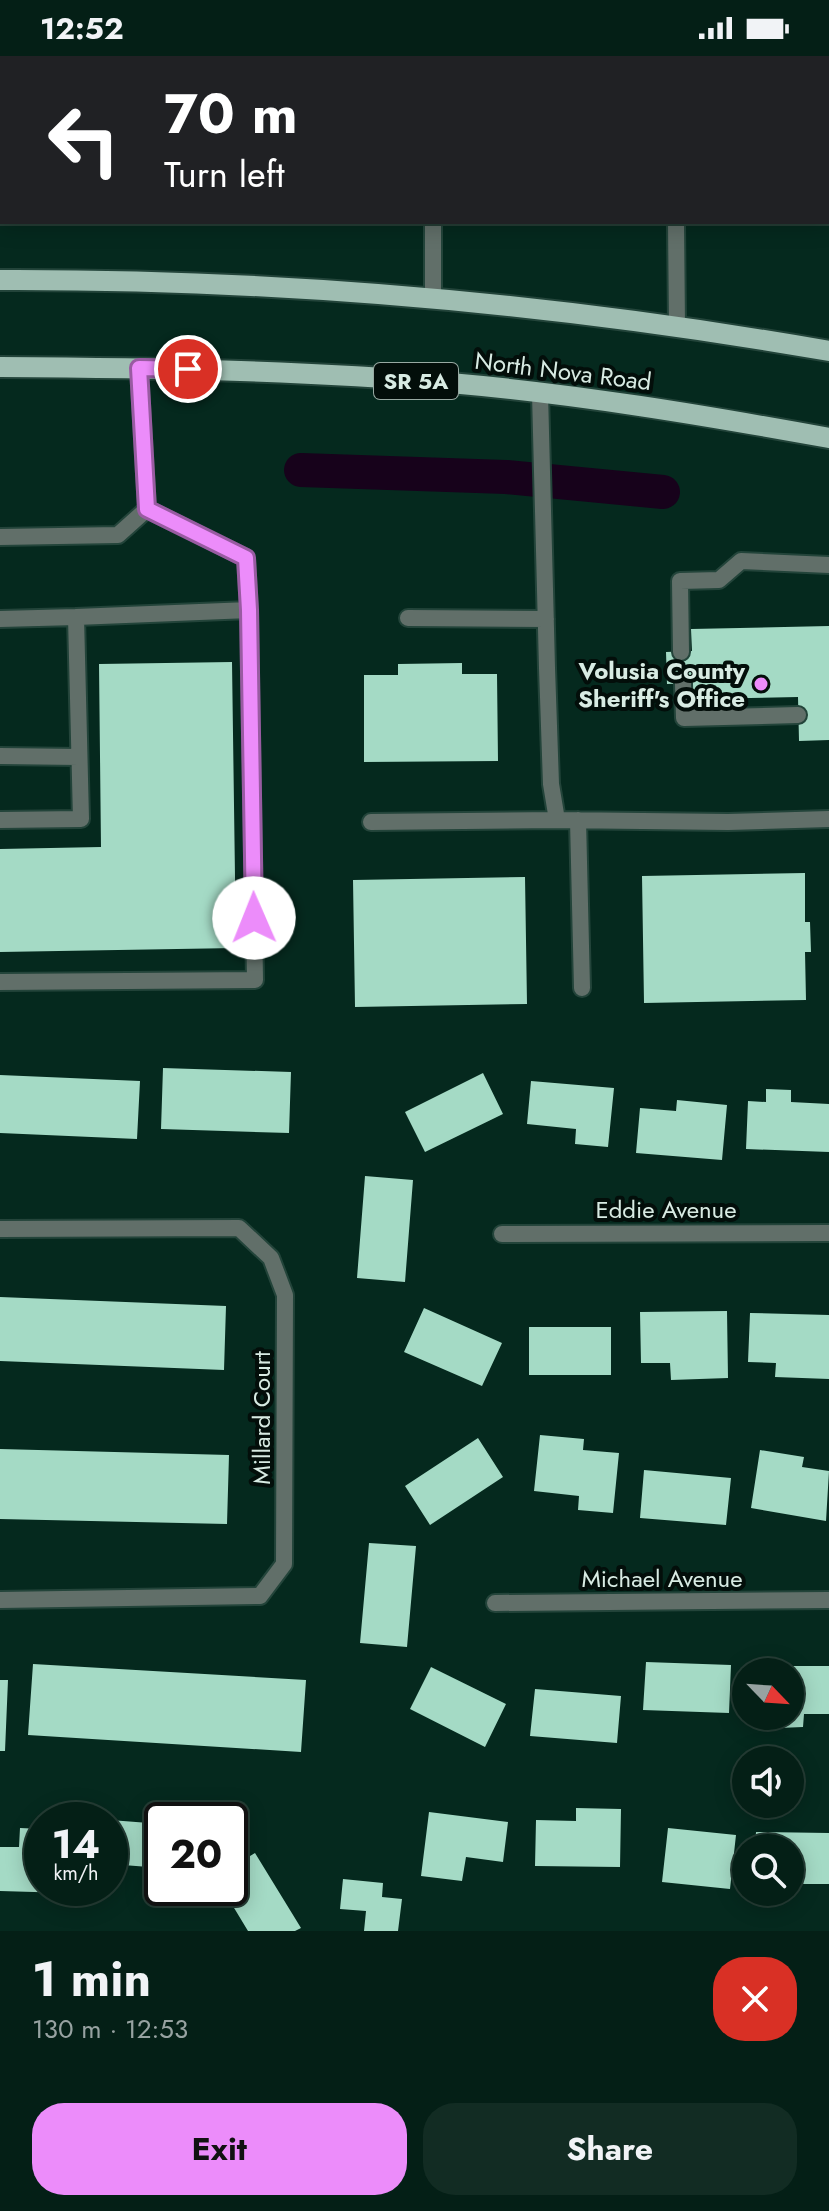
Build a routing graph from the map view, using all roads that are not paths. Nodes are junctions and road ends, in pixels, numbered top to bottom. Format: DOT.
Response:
graph roads {
  1 [pos="433,224"];
  2 [pos="676,224"];
  3 [pos="0,280"];
  4 [pos="433,299"];
  5 [pos="677,326"];
  6 [pos="829,351"];
  7 [pos="0,367"];
  8 [pos="139,368"];
  9 [pos="541,402"];
  10 [pos="829,438"];
  11 [pos="147,509"];
  12 [pos="0,537"];
  13 [pos="829,565"];
  14 [pos="249,610"];
  15 [pos="76,617"];
  16 [pos="408,618"];
  17 [pos="0,619"];
  18 [pos="546,619"];
  19 [pos="681,652"];
  20 [pos="683,684"];
  21 [pos="798,715"];
  22 [pos="0,756"];
  23 [pos="79,757"];
  24 [pos="829,819"];
  25 [pos="0,820"];
  26 [pos="557,820"];
  27 [pos="578,820"];
  28 [pos="371,822"];
  29 [pos="0,982"];
  30 [pos="582,988"];
  31 [pos="0,1229"];
  32 [pos="829,1233"];
  33 [pos="502,1234"];
  34 [pos="0,1600"];
  35 [pos="829,1600"];
  36 [pos="495,1603"];
  1 -- 4 [label="street"];
  2 -- 5 [label="street"];
  3 -- 4 [label="main road"];
  4 -- 5 [label="main road"];
  5 -- 6 [label="main road"];
  7 -- 8 [label="main road, North Nova Road / SR 5A"];
  8 -- 9 [label="main road, North Nova Road / SR 5A"];
  8 -- 11 [label="street"];
  9 -- 10 [label="main road, North Nova Road / SR 5A"];
  9 -- 18 [label="street"];
  11 -- 12 [label="street"];
  11 -- 14 [label="street"];
  13 -- 19 [label="street"];
  14 -- 15 [label="street"];
  14 -- 29 [label="street"];
  15 -- 17 [label="street"];
  15 -- 23 [label="street"];
  16 -- 18 [label="street"];
  18 -- 26 [label="street"];
  20 -- 21 [label="street"];
  22 -- 23 [label="street"];
  23 -- 25 [label="street"];
  24 -- 27 [label="street"];
  26 -- 27 [label="street"];
  26 -- 28 [label="street"];
  27 -- 30 [label="street"];
  31 -- 34 [label="street, Millard Court"];
  32 -- 33 [label="street, Eddie Avenue"];
  35 -- 36 [label="street, Michael Avenue"];
}
